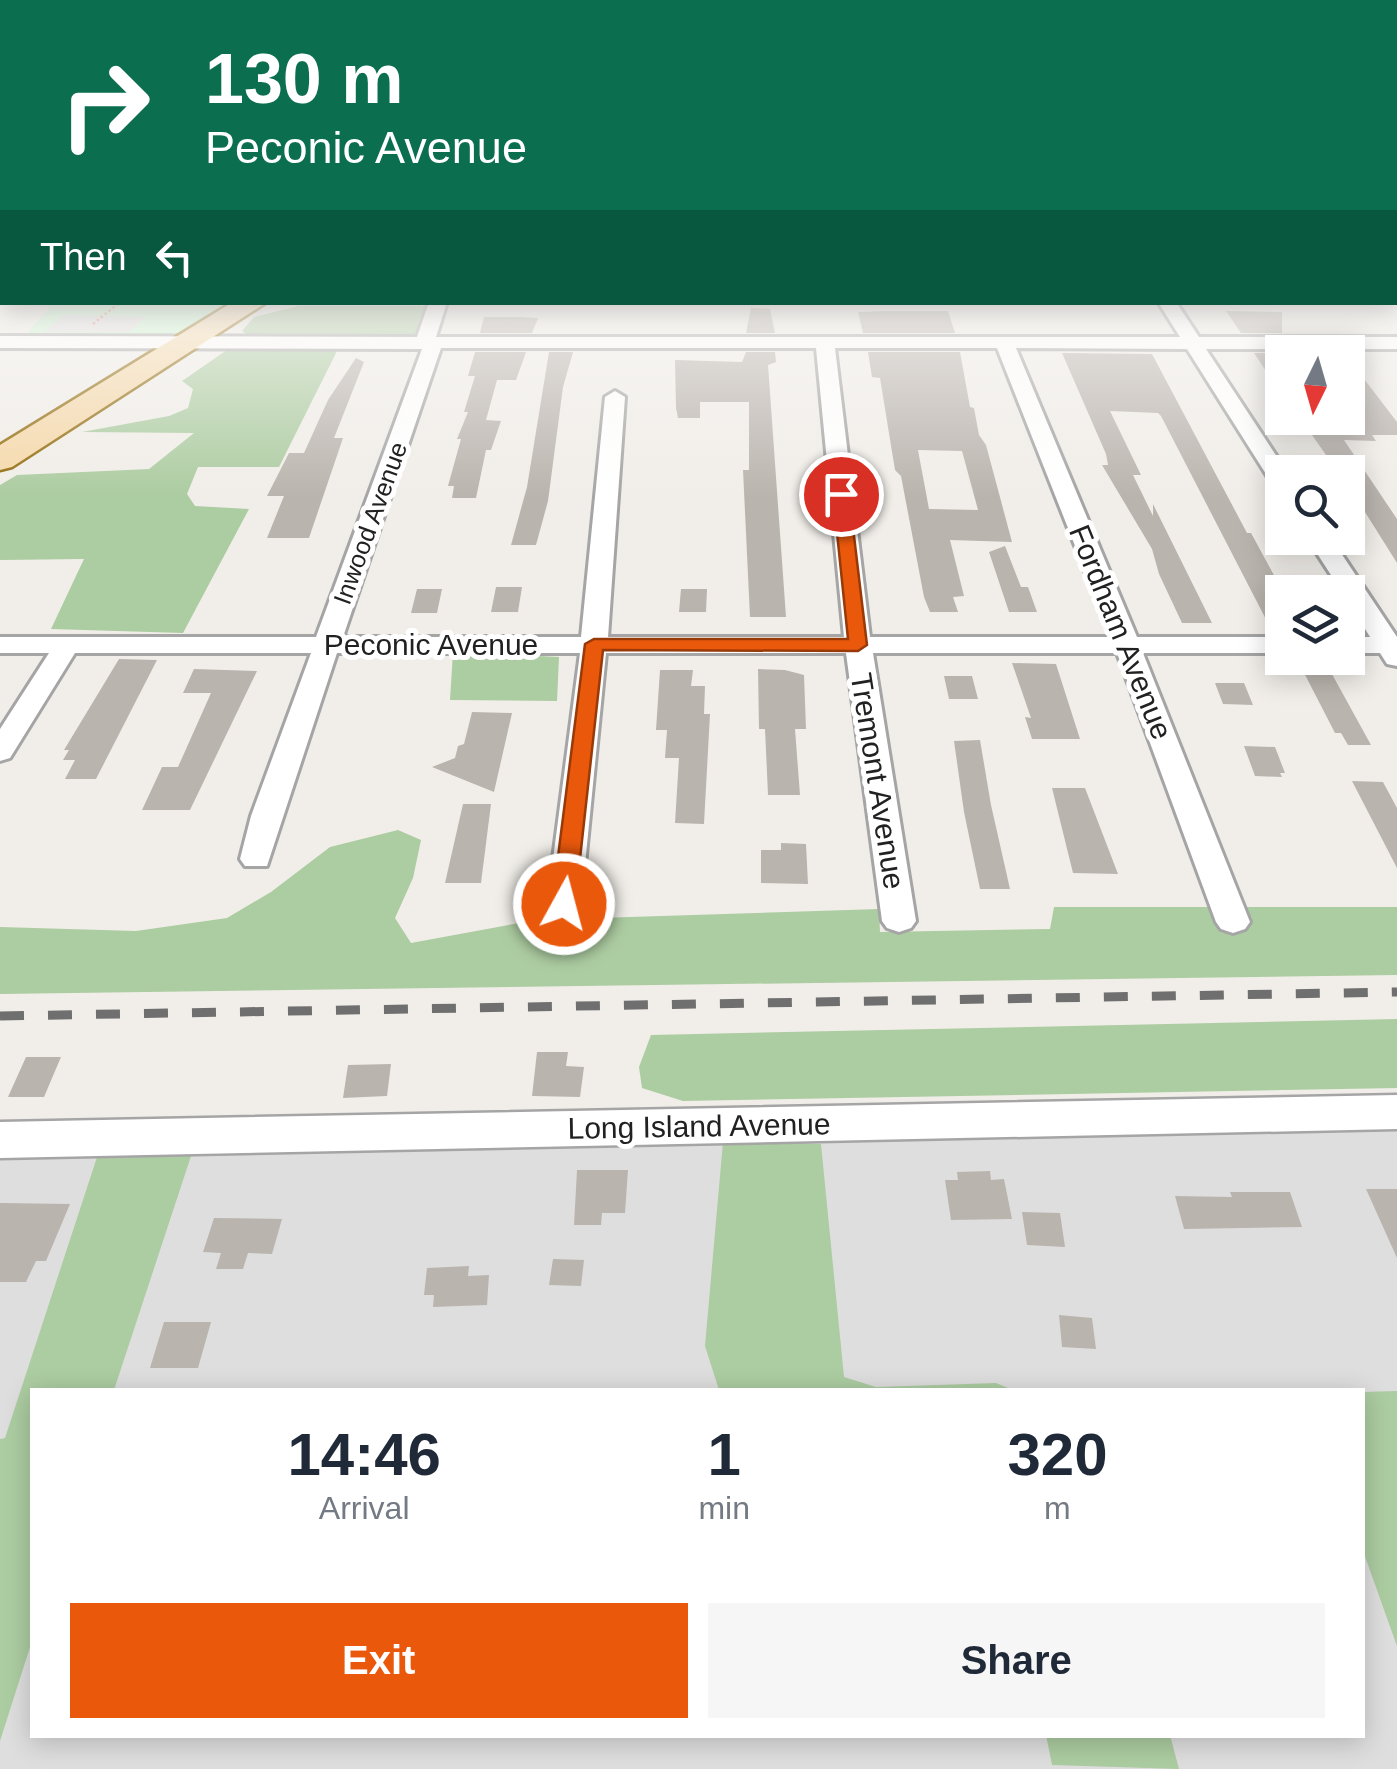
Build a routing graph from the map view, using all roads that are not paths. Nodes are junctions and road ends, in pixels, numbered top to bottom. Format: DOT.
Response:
graph roads {
  1 [pos="206,332"];
  2 [pos="428,332"];
  3 [pos="1185,332"];
  4 [pos="0,342"];
  5 [pos="189,342"];
  6 [pos="428,344"];
  7 [pos="825,344"];
  8 [pos="1005,344"];
  9 [pos="1193,344"];
  10 [pos="1393,348"];
  11 [pos="616,397"];
  12 [pos="1265,456"];
  13 [pos="0,460"];
  14 [pos="1330,555"];
  15 [pos="327,644"];
  16 [pos="594,644"];
  17 [pos="0,645"];
  18 [pos="67,645"];
  19 [pos="858,645"];
  20 [pos="1127,645"];
  21 [pos="1265,645"];
  22 [pos="1365,646"];
  23 [pos="1394,649"];
  24 [pos="0,752"];
  25 [pos="256,859"];
  26 [pos="564,904"];
  27 [pos="899,921"];
  28 [pos="1233,922"];
  29 [pos="1397,1112"];
  30 [pos="0,1140"];
  1 -- 5 [label="main road"];
  2 -- 6 [label="street, Inwood Avenue"];
  3 -- 9 [label="street"];
  4 -- 5 [label="street"];
  5 -- 6 [label="street"];
  5 -- 13 [label="main road"];
  6 -- 7 [label="street"];
  6 -- 15 [label="street, Inwood Avenue"];
  7 -- 8 [label="street"];
  7 -- 19 [label="street, Tremont Avenue"];
  8 -- 9 [label="street"];
  8 -- 20 [label="street, Fordham Avenue"];
  9 -- 10 [label="street"];
  9 -- 12 [label="street"];
  11 -- 16 [label="street"];
  14 -- 23 [label="street"];
  15 -- 16 [label="street, Peconic Avenue"];
  15 -- 18 [label="street, Peconic Avenue"];
  15 -- 25 [label="street, Inwood Avenue"];
  16 -- 19 [label="street, Peconic Avenue"];
  16 -- 26 [label="street"];
  17 -- 18 [label="street, Peconic Avenue"];
  18 -- 24 [label="street"];
  19 -- 20 [label="street, Peconic Avenue"];
  19 -- 27 [label="street, Tremont Avenue"];
  20 -- 21 [label="street, Peconic Avenue"];
  20 -- 28 [label="street, Fordham Avenue"];
  22 -- 23 [label="street"];
  29 -- 30 [label="street, Long Island Avenue"];
}
